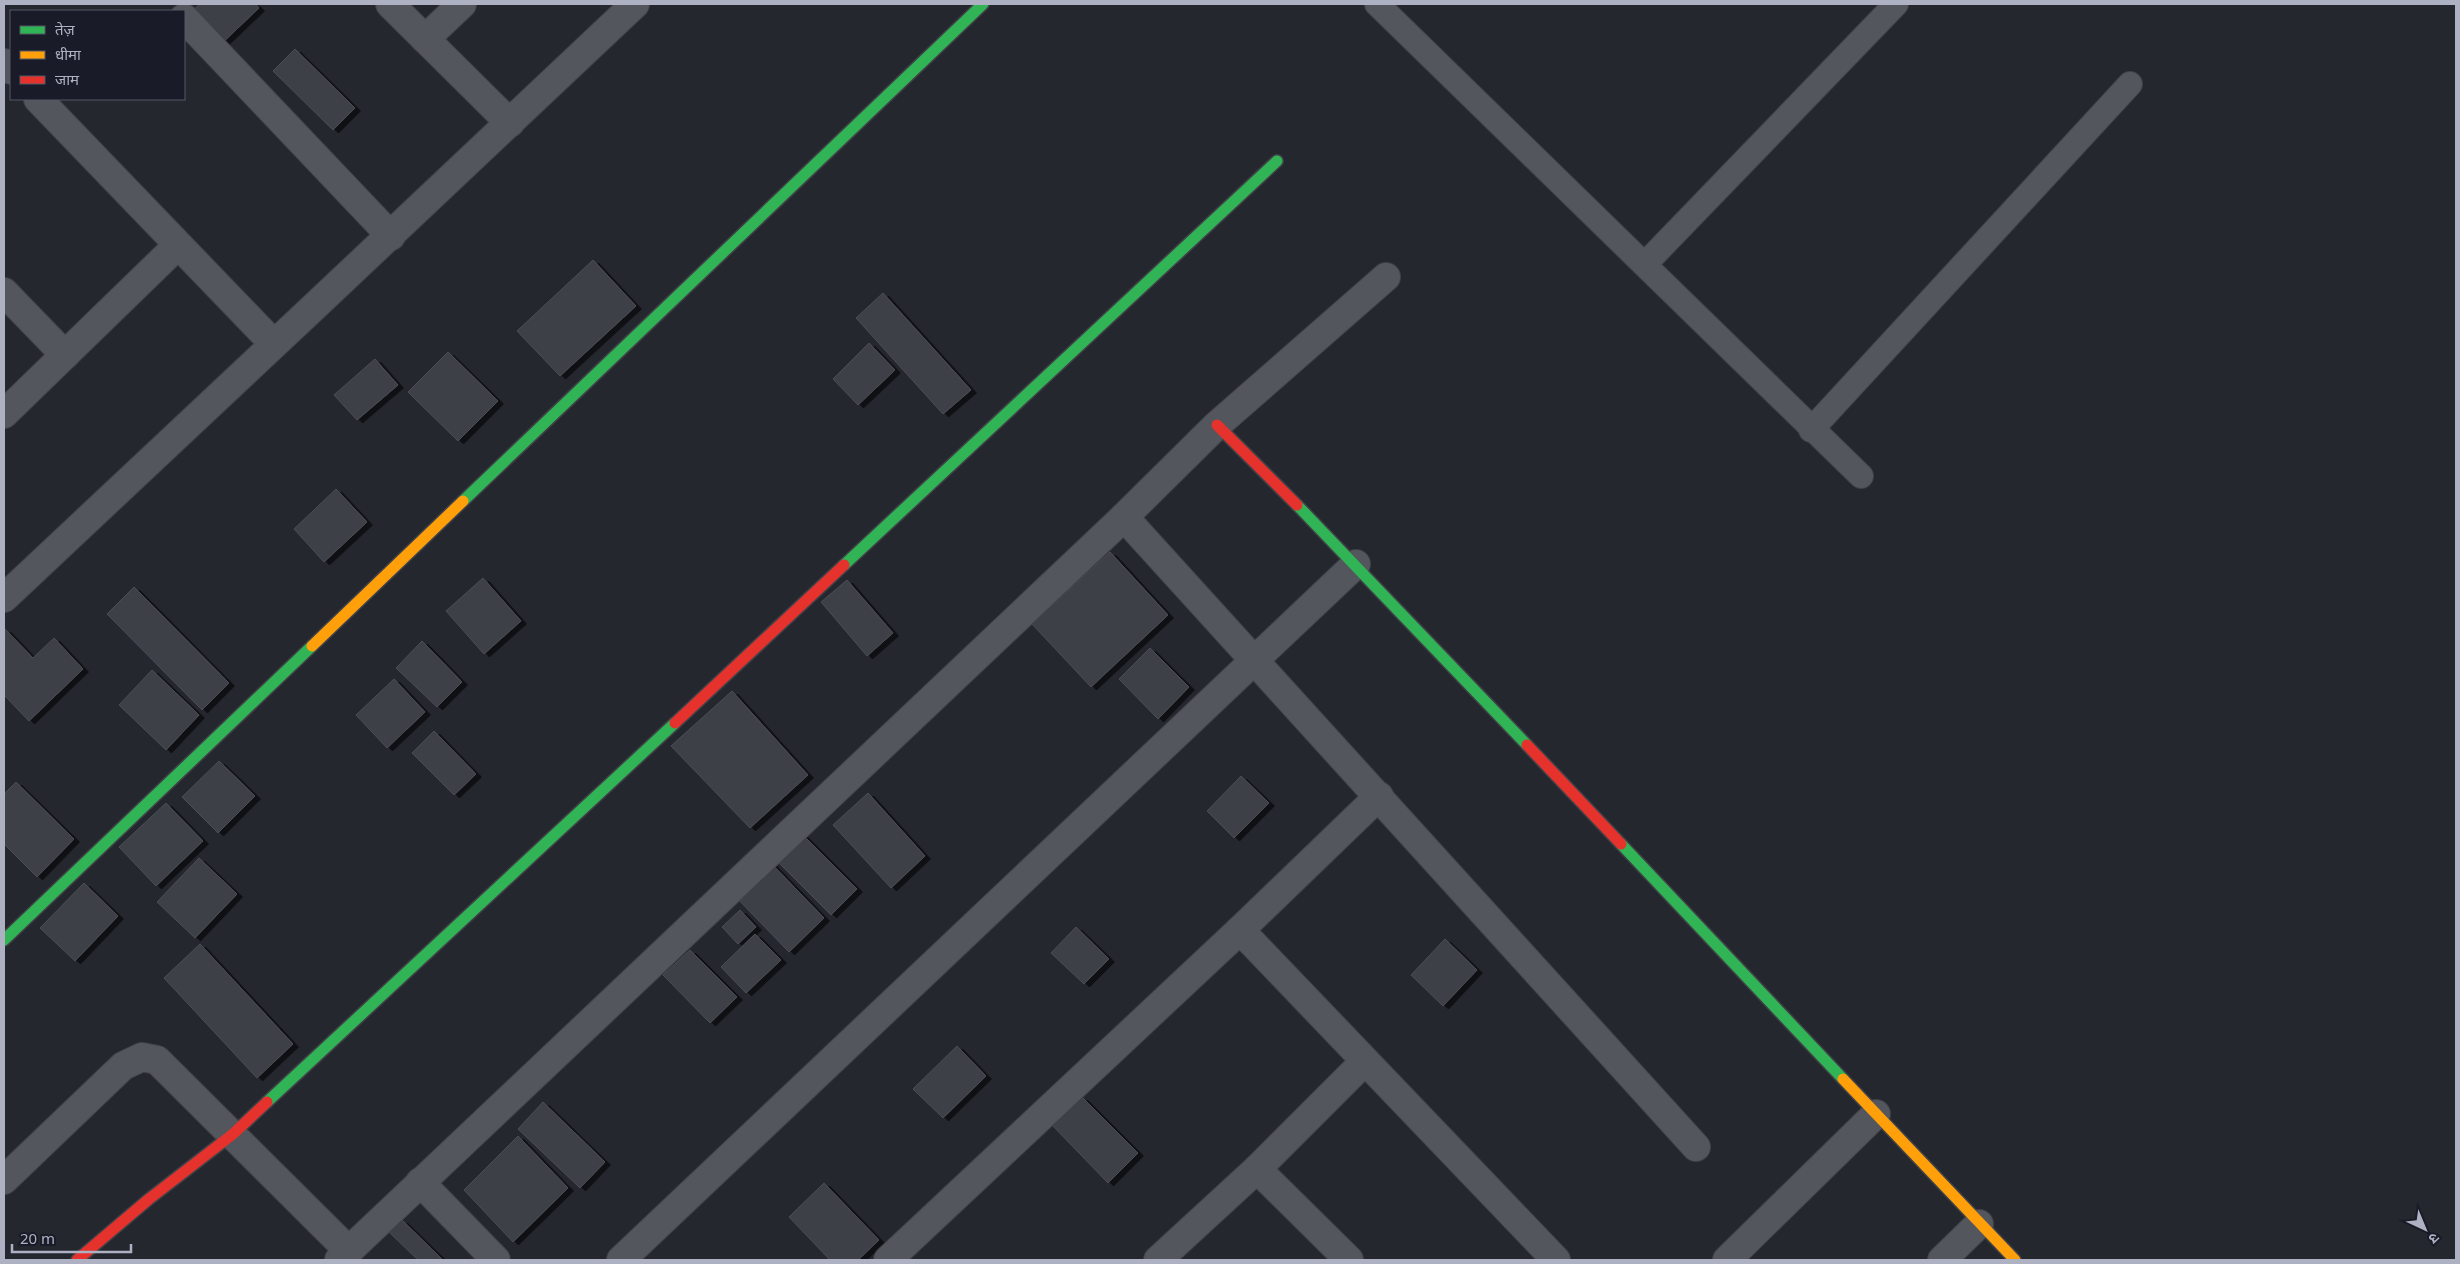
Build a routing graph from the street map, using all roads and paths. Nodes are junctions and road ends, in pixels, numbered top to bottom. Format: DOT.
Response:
graph roads {
  1 [pos="390,4"];
  2 [pos="462,4"];
  3 [pos="635,4"];
  4 [pos="983,4"];
  5 [pos="1377,4"];
  6 [pos="1896,4"];
  7 [pos="185,19"];
  8 [pos="425,39"];
  9 [pos="2130,84"];
  10 [pos="39,100"];
  11 [pos="510,123"];
  12 [pos="1276,161"];
  13 [pos="391,236"];
  14 [pos="178,245"];
  15 [pos="1645,264"];
  16 [pos="1386,277"];
  17 [pos="4,292"];
  18 [pos="273,343"];
  19 [pos="65,355"];
  20 [pos="4,414"];
  21 [pos="1217,425"];
  22 [pos="1811,430"];
  23 [pos="1861,476"];
  24 [pos="1124,517"];
  25 [pos="1356,564"];
  26 [pos="4,598"];
  27 [pos="1254,662"];
  28 [pos="1379,796"];
  29 [pos="1240,930"];
  30 [pos="4,940"];
  31 [pos="1365,1061"];
  32 [pos="1876,1114"];
  33 [pos="233,1134"];
  34 [pos="1696,1147"];
  35 [pos="1257,1169"];
  36 [pos="4,1180"];
  37 [pos="420,1182"];
  38 [pos="1979,1224"];
  39 [pos="344,1256"];
  40 [pos="77,1260"];
  41 [pos="496,1260"];
  42 [pos="621,1260"];
  43 [pos="888,1260"];
  44 [pos="1158,1260"];
  45 [pos="1349,1260"];
  46 [pos="1556,1260"];
  47 [pos="1727,1260"];
  48 [pos="1942,1260"];
  49 [pos="2015,1260"];
  1 -- 8 [label="street"];
  2 -- 8 [label="street"];
  3 -- 11 [label="street"];
  4 -- 30 [label="street"];
  5 -- 15 [label="lane"];
  6 -- 15 [label="lane"];
  7 -- 13 [label="street"];
  8 -- 11 [label="street"];
  9 -- 22 [label="lane"];
  10 -- 14 [label="street"];
  11 -- 13 [label="street"];
  12 -- 33 [label="street"];
  13 -- 18 [label="street"];
  14 -- 18 [label="street"];
  14 -- 19 [label="street"];
  15 -- 22 [label="lane"];
  16 -- 21 [label="street"];
  17 -- 19 [label="street"];
  18 -- 26 [label="street"];
  19 -- 20 [label="street"];
  21 -- 24 [label="street"];
  21 -- 25 [label="street"];
  22 -- 23 [label="lane"];
  24 -- 27 [label="street"];
  24 -- 37 [label="street"];
  25 -- 27 [label="street"];
  25 -- 32 [label="street"];
  27 -- 28 [label="street"];
  27 -- 42 [label="street"];
  28 -- 29 [label="street"];
  28 -- 34 [label="street"];
  29 -- 31 [label="street"];
  29 -- 43 [label="street"];
  31 -- 35 [label="street"];
  31 -- 46 [label="street"];
  32 -- 38 [label="street"];
  32 -- 47 [label="street"];
  33 -- 36 [label="street"];
  33 -- 39 [label="street"];
  33 -- 40 [label="street"];
  35 -- 44 [label="street"];
  35 -- 45 [label="street"];
  37 -- 39 [label="street"];
  37 -- 41 [label="street"];
  38 -- 48 [label="street"];
  38 -- 49 [label="street"];
}
